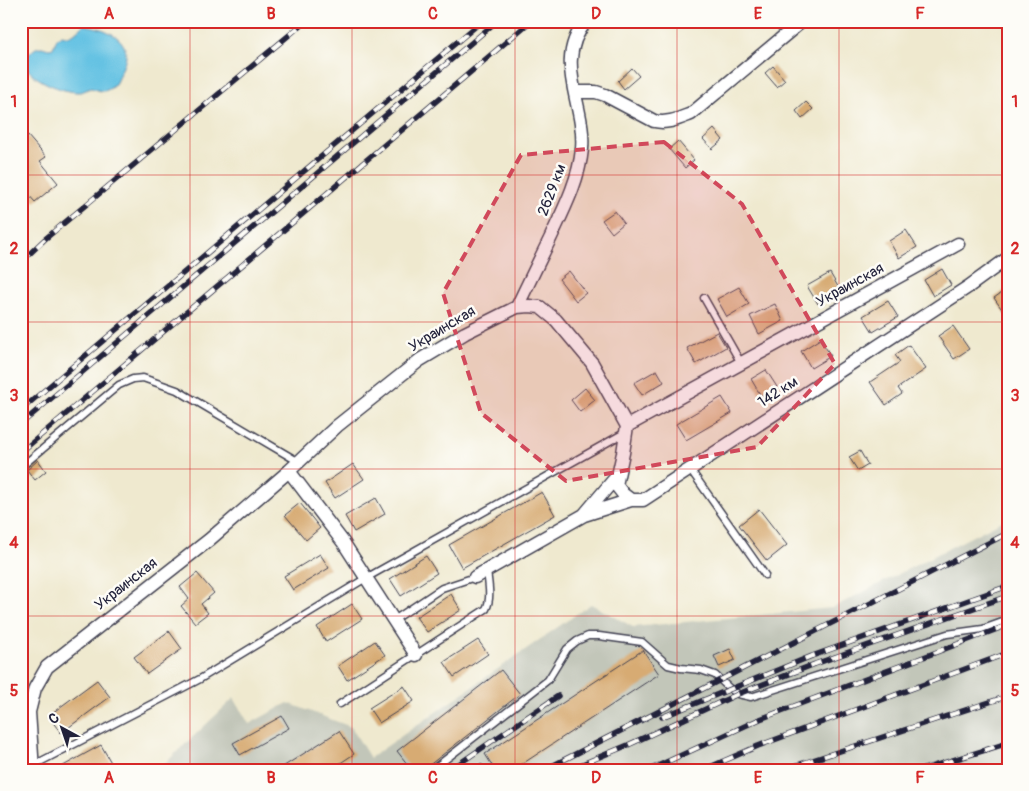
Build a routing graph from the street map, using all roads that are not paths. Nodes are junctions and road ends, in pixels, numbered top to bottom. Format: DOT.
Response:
graph roads {
  1 [pos="586,21"];
  2 [pos="802,21"];
  3 [pos="575,92"];
  4 [pos="958,244"];
  5 [pos="1008,258"];
  6 [pos="704,298"];
  7 [pos="517,307"];
  8 [pos="741,363"];
  9 [pos="627,429"];
  10 [pos="299,462"];
  11 [pos="21,467"];
  12 [pos="690,469"];
  13 [pos="289,471"];
  14 [pos="617,476"];
  15 [pos="631,500"];
  16 [pos="584,516"];
  17 [pos="487,570"];
  18 [pos="765,574"];
  19 [pos="475,577"];
  20 [pos="366,578"];
  21 [pos="394,620"];
  22 [pos="1008,620"];
  23 [pos="416,655"];
  24 [pos="340,704"];
  25 [pos="33,768"];
  26 [pos="432,770"];
  1 -- 3 [label="street, 2629 км"];
  2 -- 3 [label="street"];
  3 -- 7 [label="street, 2629 км"];
  4 -- 8 [label="street, Украинская"];
  5 -- 12 [label="street, 142 км"];
  6 -- 8 [label="lane"];
  7 -- 9 [label="street, Украинская"];
  7 -- 10 [label="street, Украинская"];
  8 -- 9 [label="street, Украинская"];
  9 -- 14 [label="street"];
  9 -- 20 [label="lane"];
  10 -- 11 [label="lane"];
  10 -- 13 [label="street, Украинская"];
  12 -- 15 [label="street, 142 км"];
  12 -- 18 [label="lane"];
  13 -- 20 [label="street"];
  13 -- 25 [label="street, Украинская"];
  14 -- 15 [label="street"];
  14 -- 16 [label="street"];
  15 -- 16 [label="street, 142 км"];
  16 -- 17 [label="street"];
  17 -- 19 [label="street"];
  17 -- 23 [label="lane"];
  19 -- 21 [label="lane"];
  20 -- 21 [label="street"];
  20 -- 25 [label="lane"];
  21 -- 23 [label="street"];
  22 -- 26 [label="lane"];
  23 -- 24 [label="lane"];
}
